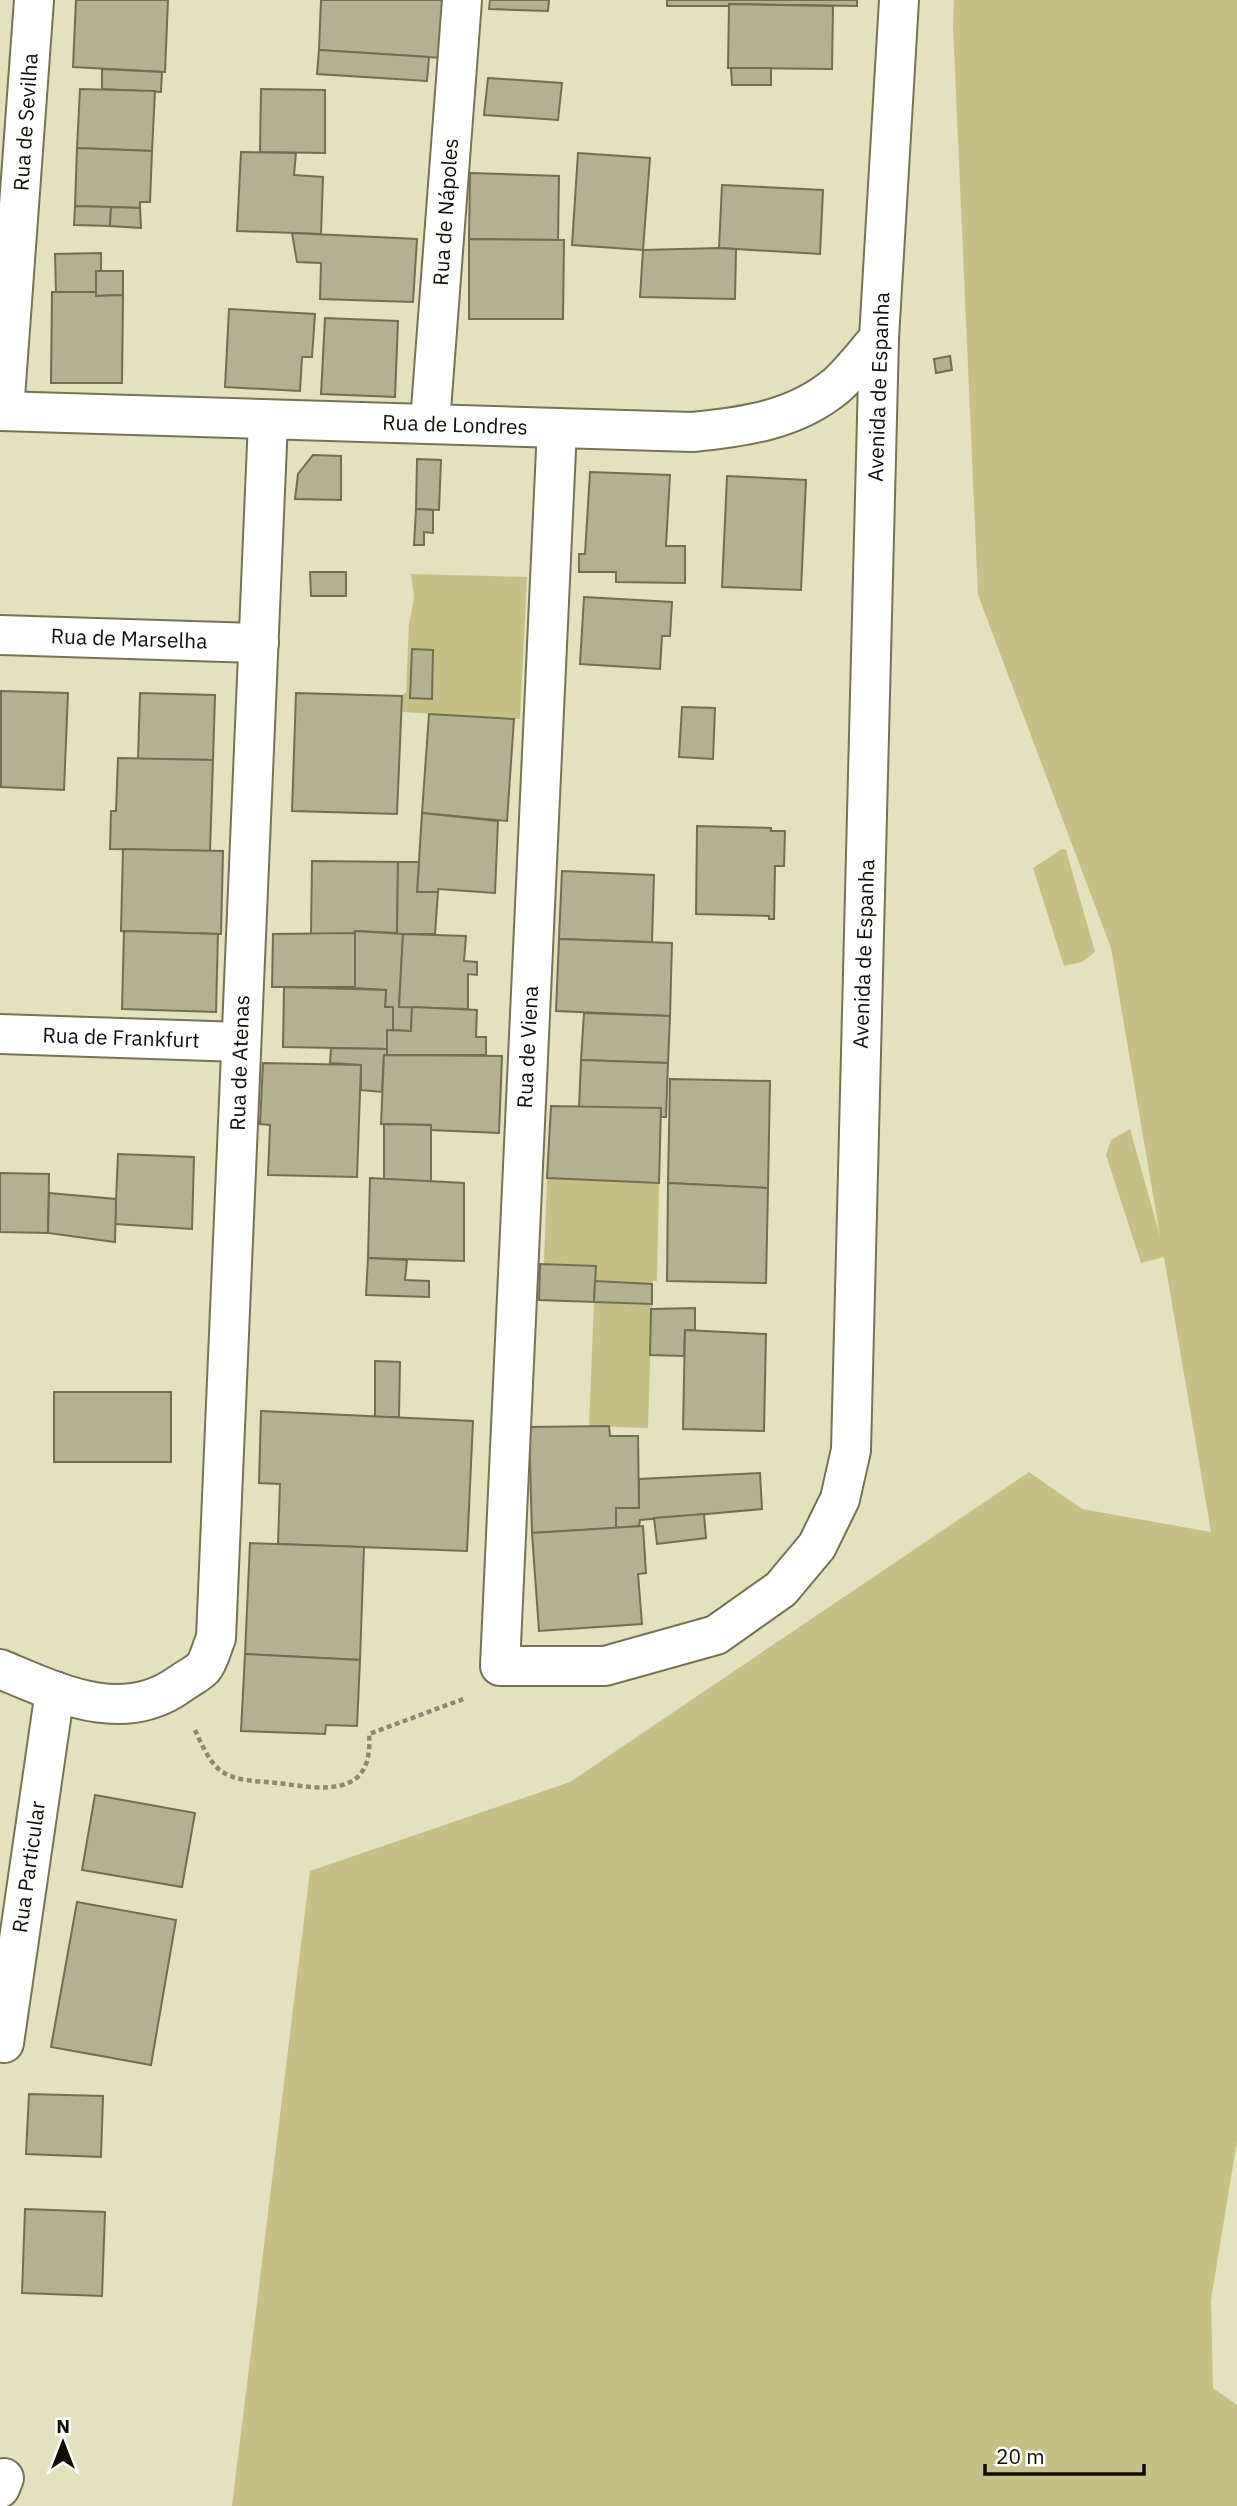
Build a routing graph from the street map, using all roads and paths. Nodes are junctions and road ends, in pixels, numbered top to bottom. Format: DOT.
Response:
graph roads {
  1 [pos="34,0"];
  2 [pos="462,0"];
  3 [pos="899,0"];
  4 [pos="879,338"];
  5 [pos="2,411"];
  6 [pos="268,421"];
  7 [pos="430,423"];
  8 [pos="557,428"];
  9 [pos="0,635"];
  10 [pos="258,643"];
  11 [pos="0,1034"];
  12 [pos="241,1042"];
  13 [pos="500,1665"];
  14 [pos="0,1669"];
  15 [pos="174,1689"];
  16 [pos="55,1691"];
  17 [pos="4,2043"];
  1 -- 5 [label="street, Rua de Sevilha"];
  2 -- 7 [label="street, Rua de Nápoles"];
  3 -- 4 [label="street, Avenida de Espanha"];
  4 -- 8 [label="street, Rua de Londres"];
  4 -- 13 [label="street, Avenida de Espanha"];
  5 -- 6 [label="street, Rua de Londres"];
  6 -- 7 [label="street, Rua de Londres"];
  6 -- 10 [label="street, Rua de Atenas"];
  7 -- 8 [label="street, Rua de Londres"];
  8 -- 13 [label="street, Rua de Viena"];
  9 -- 10 [label="street, Rua de Marselha"];
  10 -- 12 [label="street, Rua de Atenas"];
  11 -- 12 [label="street, Rua de Frankfurt"];
  12 -- 15 [label="street, Rua de Atenas"];
  13 -- 15 [label="path"];
  14 -- 16 [label="street, Rua de Atenas"];
  15 -- 16 [label="street, Rua de Atenas"];
  16 -- 17 [label="street, Rua Particular"];
}
